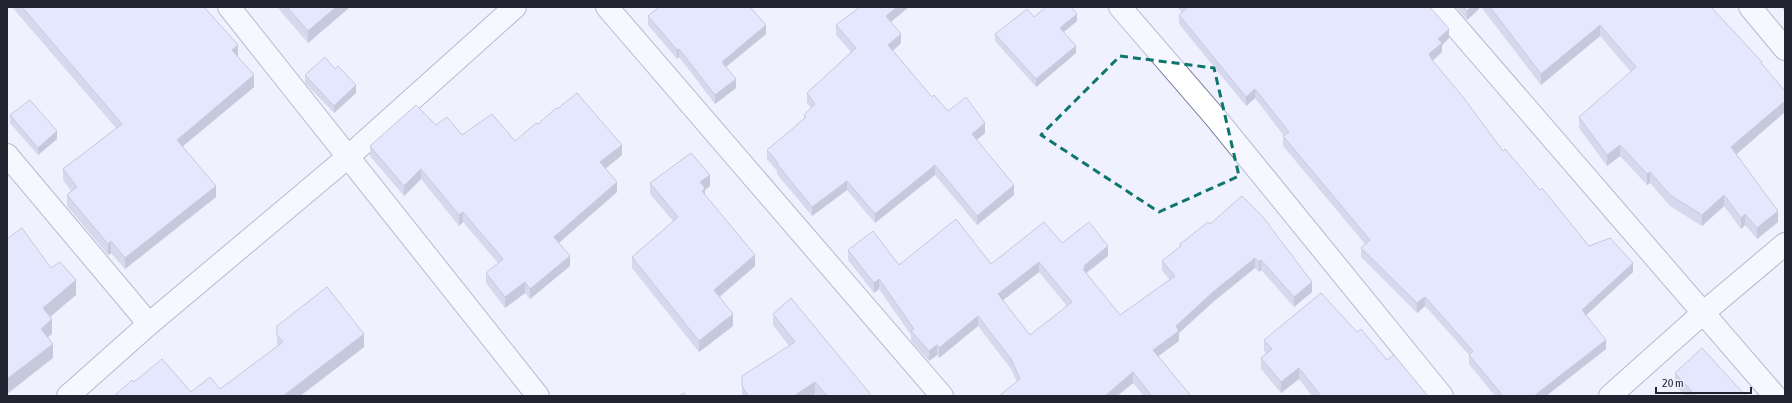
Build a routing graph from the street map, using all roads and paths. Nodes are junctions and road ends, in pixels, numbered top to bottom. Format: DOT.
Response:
graph roads {
  1 [pos="229,7"];
  2 [pos="515,7"];
  3 [pos="607,7"];
  4 [pos="1120,7"];
  5 [pos="1439,7"];
  6 [pos="1750,7"];
  7 [pos="1785,49"];
  8 [pos="7,155"];
  9 [pos="349,156"];
  10 [pos="1785,244"];
  11 [pos="1702,313"];
  12 [pos="149,324"];
  13 [pos="68,396"];
  14 [pos="538,396"];
  15 [pos="942,396"];
  16 [pos="1442,396"];
  17 [pos="1610,396"];
  18 [pos="1775,396"];
  1 -- 9 [label="street"];
  2 -- 9 [label="street"];
  3 -- 15 [label="street"];
  4 -- 16 [label="street"];
  5 -- 11 [label="street"];
  6 -- 7 [label="street"];
  8 -- 12 [label="street"];
  9 -- 12 [label="street"];
  9 -- 14 [label="street"];
  10 -- 11 [label="street"];
  11 -- 17 [label="street"];
  11 -- 18 [label="street"];
  12 -- 13 [label="street"];
}
